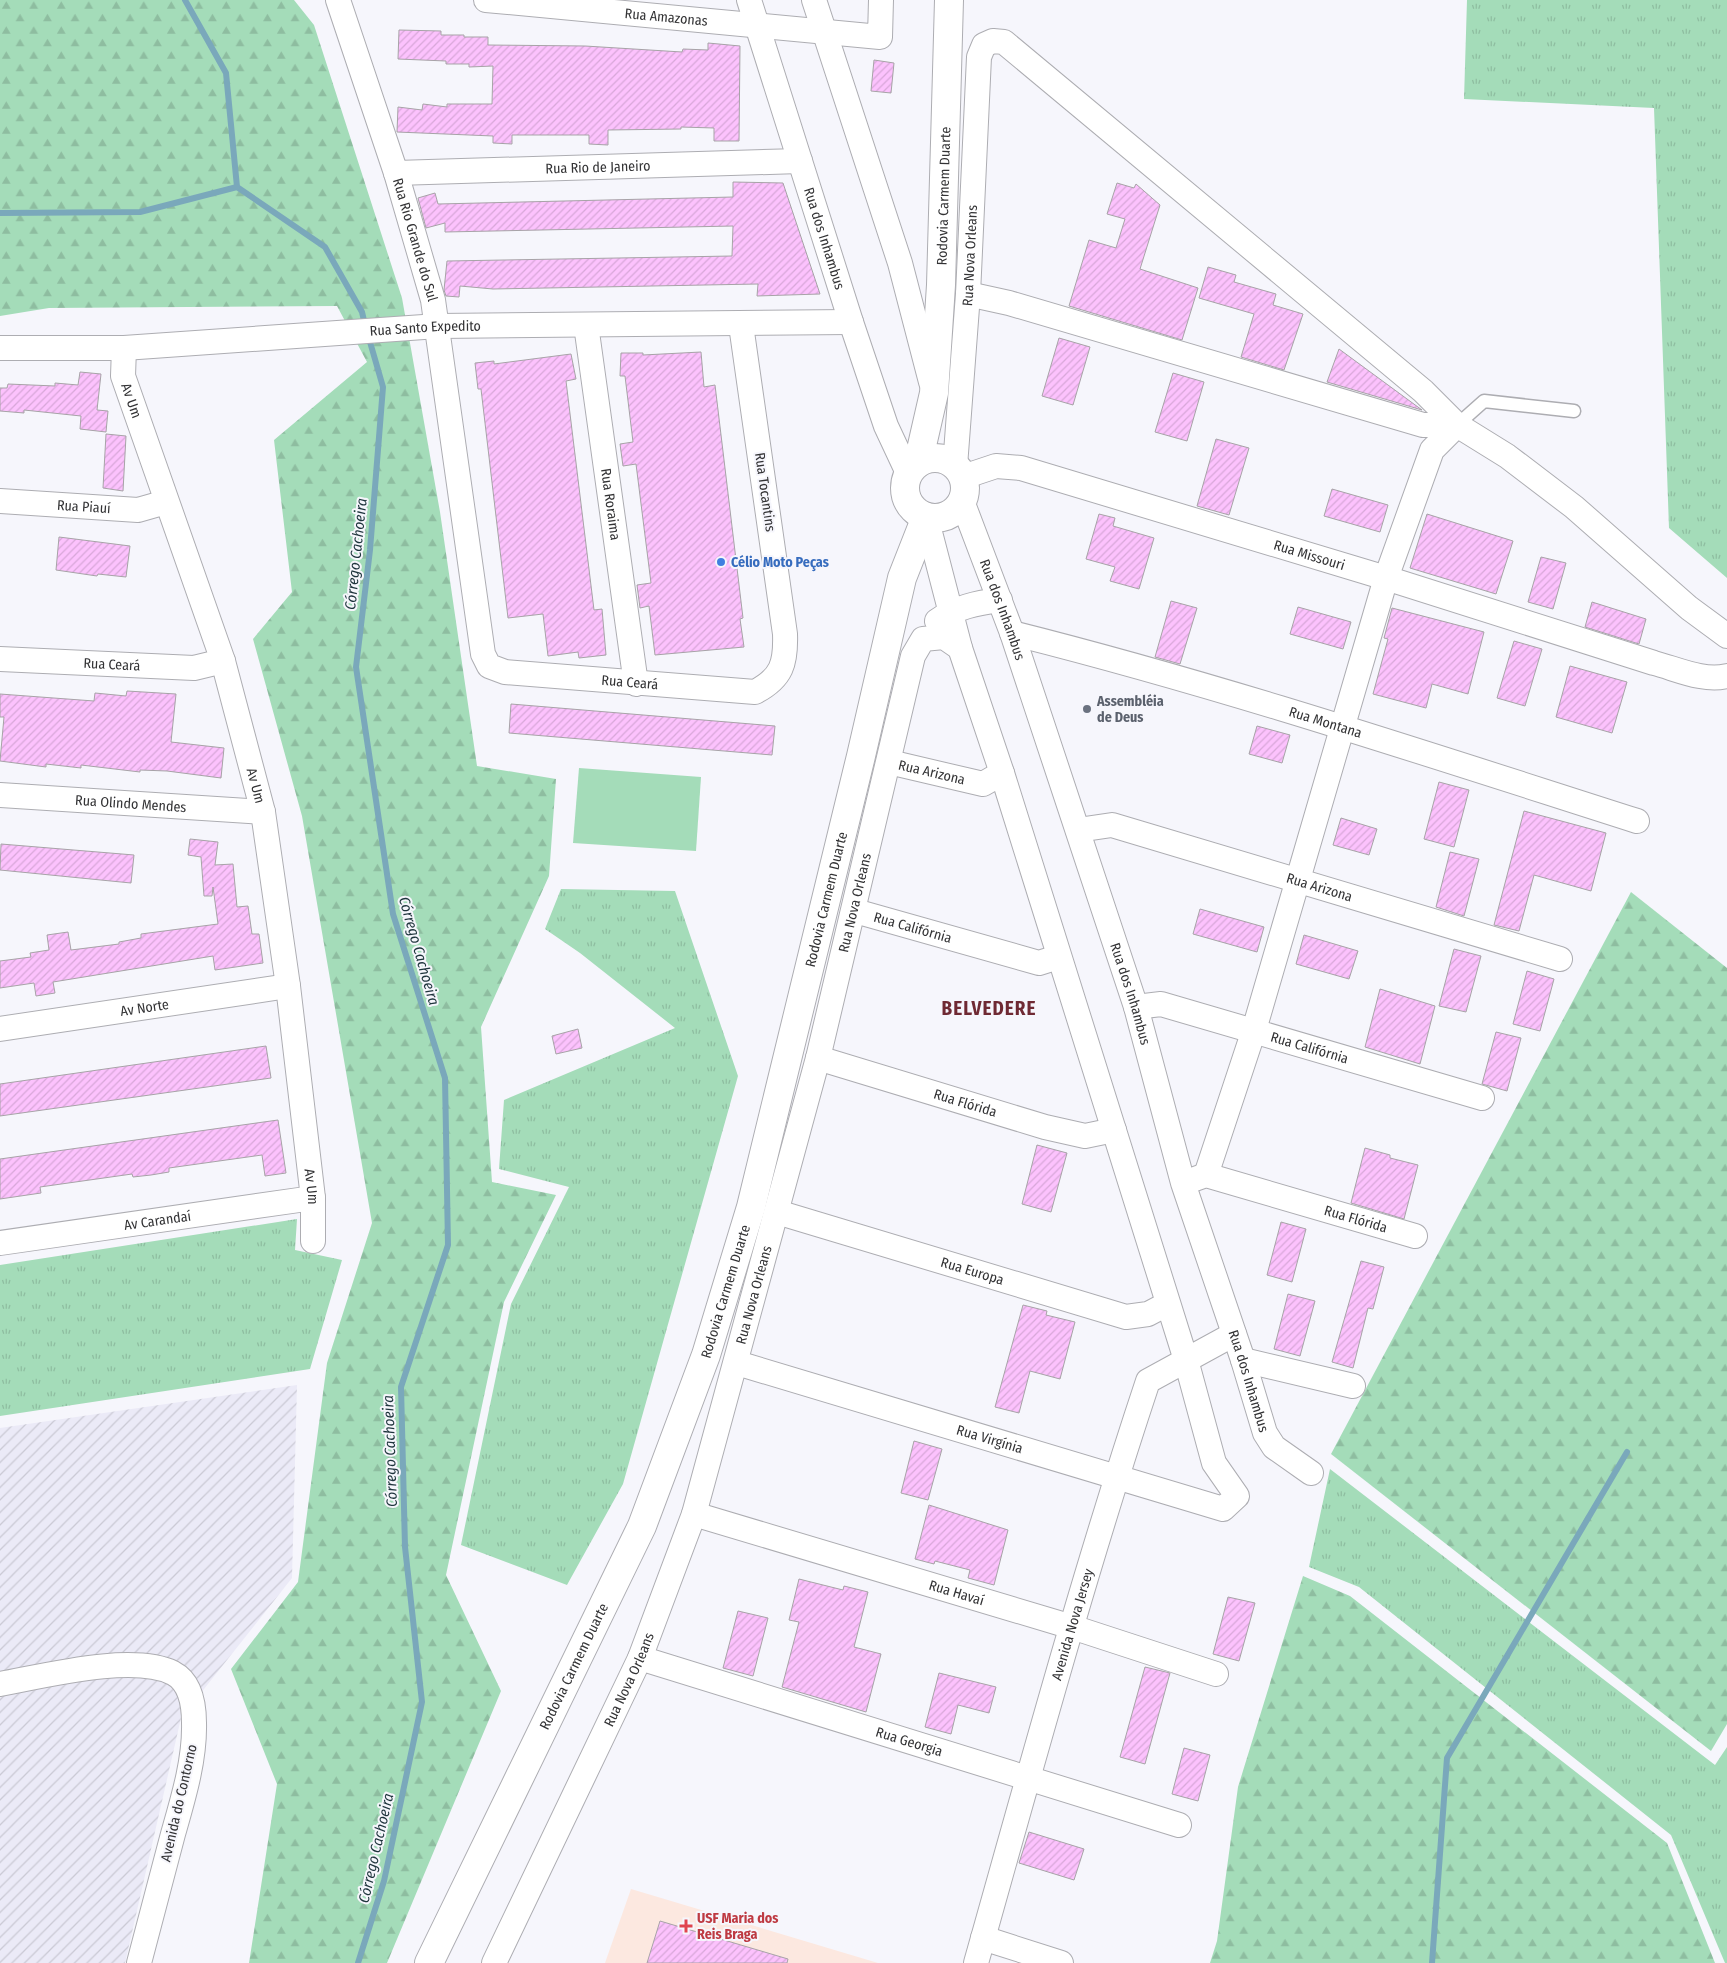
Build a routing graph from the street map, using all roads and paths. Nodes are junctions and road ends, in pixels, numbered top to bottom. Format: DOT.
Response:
graph roads {
  1 [pos="338,0"];
  2 [pos="486,0"];
  3 [pos="748,0"];
  4 [pos="814,0"];
  5 [pos="881,0"];
  6 [pos="949,0"];
  7 [pos="757,26"];
  8 [pos="824,32"];
  9 [pos="800,161"];
  10 [pos="396,173"];
  11 [pos="968,294"];
  12 [pos="851,322"];
  13 [pos="586,325"];
  14 [pos="741,325"];
  15 [pos="438,326"];
  16 [pos="0,348"];
  17 [pos="124,348"];
  18 [pos="934,393"];
  19 [pos="1574,411"];
  20 [pos="1457,425"];
  21 [pos="942,473"];
  22 [pos="0,501"];
  23 [pos="166,502"];
  24 [pos="917,509"];
  25 [pos="1386,578"];
  26 [pos="1000,600"];
  27 [pos="950,611"];
  28 [pos="1012,633"];
  29 [pos="1727,636"];
  30 [pos="923,639"];
  31 [pos="960,648"];
  32 [pos="0,658"];
  33 [pos="223,661"];
  34 [pos="489,666"];
  35 [pos="1727,676"];
  36 [pos="636,684"];
  37 [pos="770,685"];
  38 [pos="1342,727"];
  39 [pos="889,762"];
  40 [pos="1002,773"];
  41 [pos="0,795"];
  42 [pos="263,812"];
  43 [pos="1637,821"];
  44 [pos="1078,830"];
  45 [pos="1297,880"];
  46 [pos="855,911"];
  47 [pos="1058,957"];
  48 [pos="1560,960"];
  49 [pos="288,986"];
  50 [pos="1136,1007"];
  51 [pos="0,1029"];
  52 [pos="1254,1030"];
  53 [pos="818,1058"];
  54 [pos="1482,1098"];
  55 [pos="1114,1130"];
  56 [pos="1206,1175"];
  57 [pos="1183,1183"];
  58 [pos="313,1198"];
  59 [pos="777,1212"];
  60 [pos="1415,1236"];
  61 [pos="313,1241"];
  62 [pos="0,1243"];
  63 [pos="1167,1304"];
  64 [pos="1234,1334"];
  65 [pos="1186,1360"];
  66 [pos="1244,1360"];
  67 [pos="736,1363"];
  68 [pos="1353,1386"];
  69 [pos="1311,1473"];
  70 [pos="1116,1477"];
  71 [pos="694,1514"];
  72 [pos="1072,1627"];
  73 [pos="640,1658"];
  74 [pos="1216,1674"];
  75 [pos="0,1684"];
  76 [pos="1029,1777"];
  77 [pos="1180,1825"];
  78 [pos="983,1938"];
  79 [pos="139,1963"];
  80 [pos="429,1963"];
  81 [pos="494,1963"];
  82 [pos="976,1963"];
  83 [pos="1061,1963"];
  1 -- 10 [label="street, Rua Rio Grande do Sul"];
  2 -- 7 [label="street, Rua Amazonas"];
  3 -- 7 [label="street, Rua dos Inhambus"];
  4 -- 8 [label="street"];
  5 -- 8 [label="street, Rua Amazonas"];
  6 -- 18 [label="street, Rodovia Carmem Duarte"];
  7 -- 8 [label="street, Rua Amazonas"];
  7 -- 9 [label="street, Rua dos Inhambus"];
  8 -- 18 [label="street"];
  9 -- 10 [label="street, Rua Rio de Janeiro"];
  9 -- 12 [label="street, Rua dos Inhambus"];
  10 -- 15 [label="street, Rua Rio Grande do Sul"];
  11 -- 20 [label="street"];
  11 -- 20 [label="street, Rua Nova Orleans"];
  11 -- 21 [label="street, Rua Nova Orleans"];
  12 -- 14 [label="street, Rua Santo Expedito"];
  12 -- 21 [label="street, Rua dos Inhambus"];
  13 -- 14 [label="street, Rua Santo Expedito"];
  13 -- 15 [label="street, Rua Santo Expedito"];
  13 -- 36 [label="street, Rua Roraima"];
  14 -- 37 [label="street, Rua Tocantins"];
  15 -- 17 [label="street, Rua Santo Expedito"];
  15 -- 34 [label="street, Rua Rio Grande do Sul"];
  16 -- 17 [label="street, Rua Santo Expedito"];
  17 -- 23 [label="street, Av Um"];
  18 -- 21 [label="street, Rodovia Carmem Duarte"];
  19 -- 20 [label="lane"];
  20 -- 25 [label="street"];
  20 -- 29 [label="street"];
  21 -- 24 [label="street, Rodovia Carmem Duarte"];
  21 -- 24 [label="street"];
  21 -- 25 [label="street, Rua Missouri"];
  21 -- 26 [label="street, Rua dos Inhambus"];
  22 -- 23 [label="street, Rua Piauí"];
  23 -- 33 [label="street, Av Um"];
  24 -- 27 [label="street"];
  24 -- 80 [label="street, Rodovia Carmem Duarte"];
  25 -- 35 [label="street, Rua Missouri"];
  25 -- 38 [label="street"];
  26 -- 27 [label="street"];
  26 -- 28 [label="street, Rua dos Inhambus"];
  27 -- 30 [label="street, Rua Nova Orleans"];
  27 -- 31 [label="street"];
  28 -- 38 [label="street, Rua Montana"];
  28 -- 44 [label="street, Rua dos Inhambus"];
  30 -- 31 [label="street"];
  30 -- 39 [label="street, Rua Nova Orleans"];
  31 -- 40 [label="street"];
  32 -- 33 [label="street, Rua Ceará"];
  33 -- 42 [label="street, Av Um"];
  34 -- 36 [label="street, Rua Ceará"];
  36 -- 37 [label="street, Rua Ceará"];
  38 -- 43 [label="street, Rua Montana"];
  38 -- 45 [label="street"];
  39 -- 40 [label="street, Rua Arizona"];
  39 -- 46 [label="street, Rua Nova Orleans"];
  40 -- 47 [label="street"];
  41 -- 42 [label="street, Rua Olindo Mendes"];
  42 -- 49 [label="street, Av Um"];
  44 -- 45 [label="street, Rua Arizona"];
  44 -- 50 [label="street, Rua dos Inhambus"];
  45 -- 48 [label="street, Rua Arizona"];
  45 -- 52 [label="street"];
  46 -- 47 [label="street, Rua Califórnia"];
  46 -- 53 [label="street, Rua Nova Orleans"];
  47 -- 55 [label="street"];
  49 -- 51 [label="street, Av Norte"];
  49 -- 58 [label="street, Av Um"];
  50 -- 52 [label="street, Rua Califórnia"];
  50 -- 57 [label="street, Rua dos Inhambus"];
  52 -- 54 [label="street, Rua Califórnia"];
  52 -- 56 [label="street"];
  53 -- 55 [label="street, Rua Flórida"];
  53 -- 59 [label="street, Rua Nova Orleans"];
  55 -- 63 [label="street"];
  56 -- 57 [label="street"];
  56 -- 60 [label="street, Rua Flórida"];
  57 -- 64 [label="street, Rua dos Inhambus"];
  58 -- 61 [label="street, Av Um"];
  58 -- 62 [label="street, Av Carandaí"];
  59 -- 63 [label="street, Rua Europa"];
  59 -- 67 [label="street, Rua Nova Orleans"];
  63 -- 65 [label="street"];
  64 -- 65 [label="street, Avenida Nova Jersey"];
  64 -- 66 [label="street, Rua dos Inhambus"];
  65 -- 70 [label="street, Avenida Nova Jersey"];
  65 -- 70 [label="street, Rua Virgínia"];
  66 -- 68 [label="street"];
  66 -- 69 [label="street, Rua dos Inhambus"];
  67 -- 70 [label="street, Rua Virgínia"];
  67 -- 71 [label="street, Rua Nova Orleans"];
  70 -- 72 [label="street, Avenida Nova Jersey"];
  71 -- 72 [label="street, Rua Havaí"];
  71 -- 73 [label="street, Rua Nova Orleans"];
  72 -- 74 [label="street, Rua Havaí"];
  72 -- 76 [label="street, Avenida Nova Jersey"];
  73 -- 76 [label="street, Rua Georgia"];
  73 -- 81 [label="street, Rua Nova Orleans"];
  75 -- 79 [label="street, Avenida do Contorno"];
  76 -- 77 [label="street, Rua Georgia"];
  76 -- 78 [label="street, Avenida Nova Jersey"];
  78 -- 82 [label="street, Avenida Nova Jersey"];
  78 -- 83 [label="street"];
}
